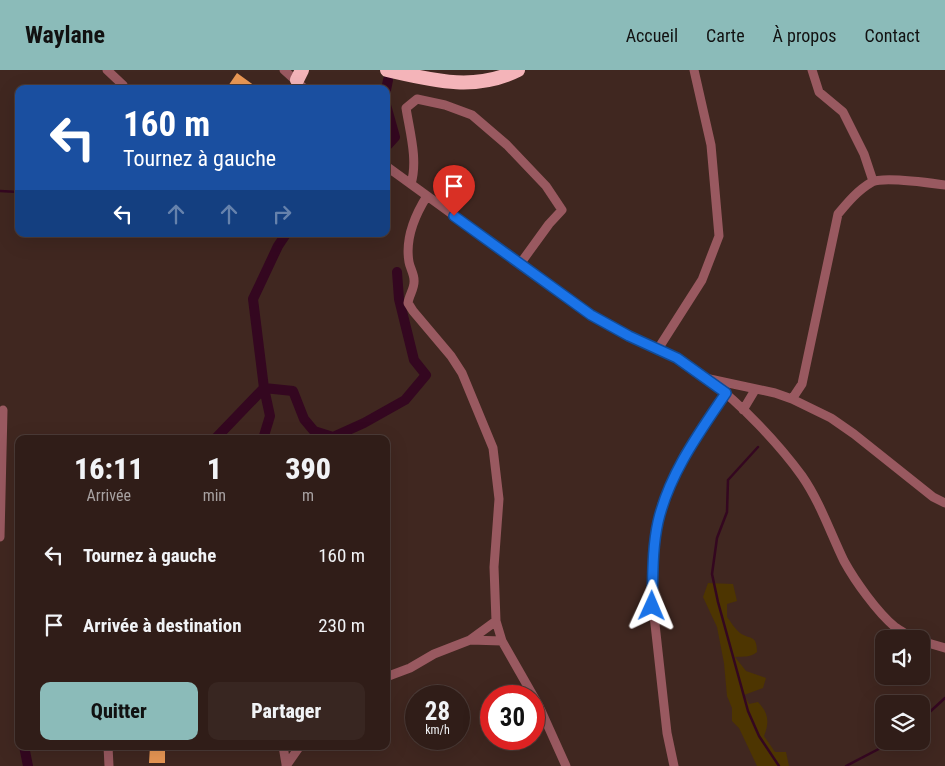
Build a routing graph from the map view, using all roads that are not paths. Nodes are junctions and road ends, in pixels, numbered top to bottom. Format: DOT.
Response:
graph roads {
  1 [pos="107,70"];
  2 [pos="284,70"];
  3 [pos="387,70"];
  4 [pos="518,70"];
  5 [pos="694,70"];
  6 [pos="812,70"];
  7 [pos="302,79"];
  8 [pos="123,85"];
  9 [pos="390,169"];
  10 [pos="874,181"];
  11 [pos="411,184"];
  12 [pos="945,185"];
  13 [pos="427,196"];
  14 [pos="520,264"];
  15 [pos="658,349"];
  16 [pos="705,378"];
  17 [pos="755,390"];
  18 [pos="726,393"];
  19 [pos="792,399"];
  20 [pos="3,410"];
  21 [pos="743,410"];
  22 [pos="945,503"];
  23 [pos="0,537"];
  24 [pos="496,621"];
  25 [pos="900,630"];
  26 [pos="470,640"];
  27 [pos="502,641"];
  28 [pos="930,644"];
  29 [pos="945,648"];
  30 [pos="390,676"];
  31 [pos="108,750"];
  32 [pos="284,750"];
  33 [pos="297,750"];
  34 [pos="286,765"];
  35 [pos="109,766"];
  36 [pos="566,766"];
  37 [pos="674,766"];
  1 -- 8 [label="street"];
  2 -- 7 [label="street"];
  3 -- 4 [label="highway"];
  5 -- 15 [label="street"];
  6 -- 10 [label="street"];
  9 -- 11 [label="street"];
  10 -- 12 [label="street"];
  10 -- 19 [label="street"];
  11 -- 13 [label="street"];
  11 -- 14 [label="street"];
  13 -- 14 [label="street"];
  13 -- 24 [label="street"];
  14 -- 15 [label="street"];
  15 -- 16 [label="street"];
  16 -- 17 [label="street"];
  16 -- 18 [label="street"];
  17 -- 19 [label="street"];
  17 -- 21 [label="street"];
  18 -- 21 [label="street"];
  18 -- 37 [label="street"];
  19 -- 22 [label="street"];
  20 -- 23 [label="street"];
  21 -- 25 [label="street"];
  24 -- 26 [label="street"];
  24 -- 27 [label="street"];
  26 -- 27 [label="street"];
  26 -- 30 [label="street"];
  27 -- 36 [label="street"];
  28 -- 29 [label="street"];
  31 -- 35 [label="street"];
  32 -- 34 [label="street"];
  33 -- 34 [label="street"];
}
